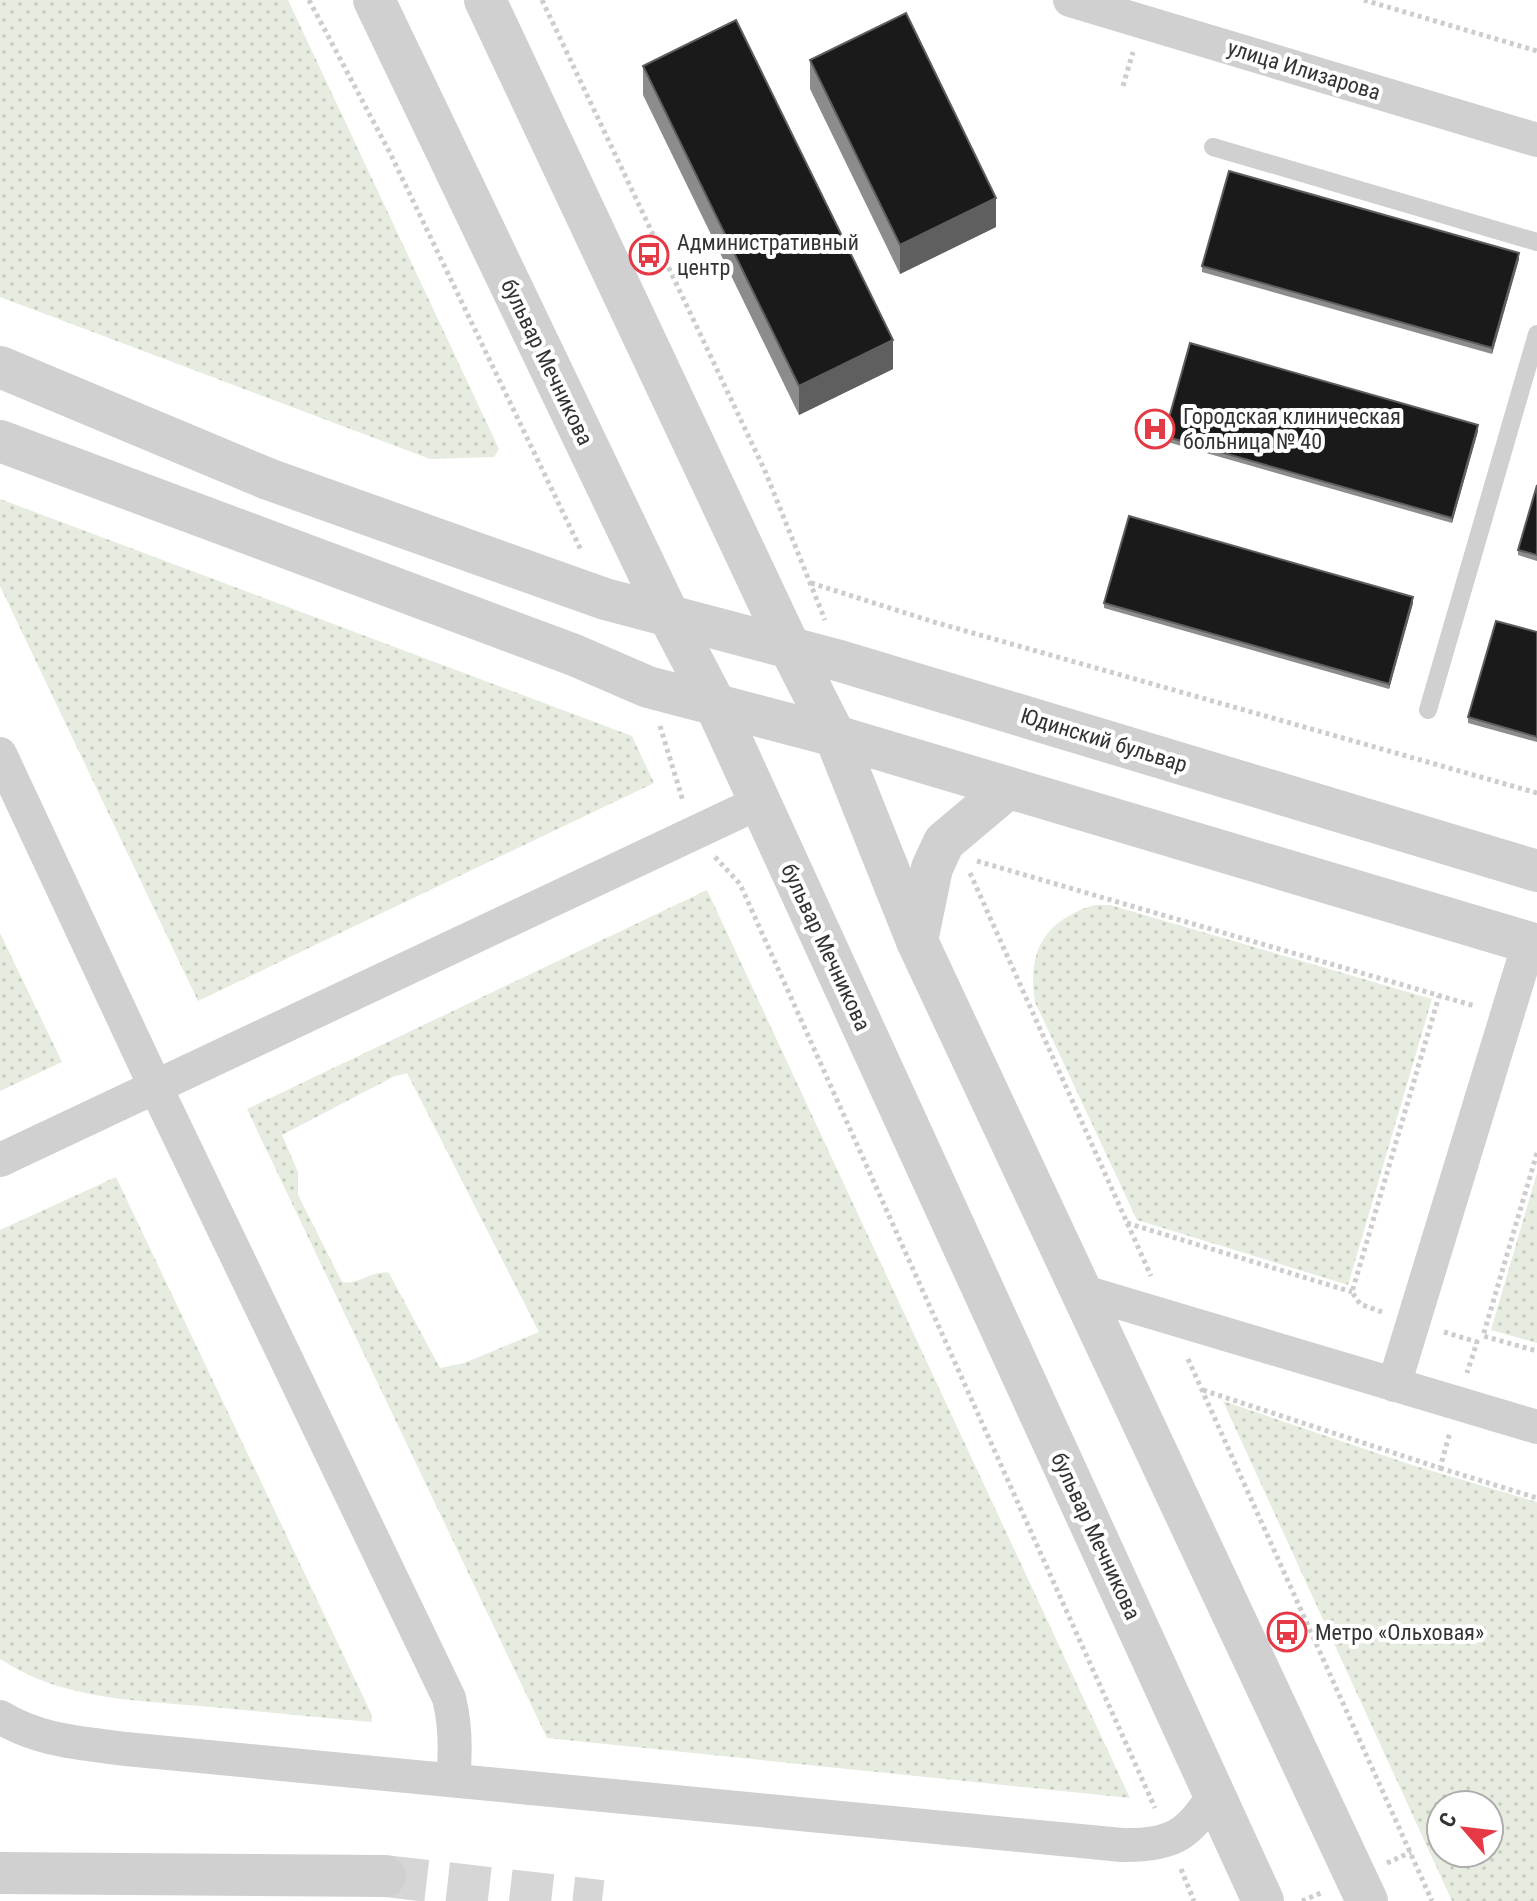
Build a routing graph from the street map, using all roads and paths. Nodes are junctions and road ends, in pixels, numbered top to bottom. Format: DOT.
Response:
graph roads {
  1 [pos="309,0"];
  2 [pos="374,0"];
  3 [pos="485,0"];
  4 [pos="542,0"];
  5 [pos="1364,0"];
  6 [pos="1080,1"];
  7 [pos="1537,51"];
  8 [pos="1537,140"];
  9 [pos="1213,147"];
  10 [pos="1537,242"];
  11 [pos="1537,334"];
  12 [pos="0,367"];
  13 [pos="0,441"];
  14 [pos="810,583"];
  15 [pos="605,599"];
  16 [pos="669,616"];
  17 [pos="789,646"];
  18 [pos="840,661"];
  19 [pos="648,687"];
  20 [pos="715,704"];
  21 [pos="1428,710"];
  22 [pos="835,736"];
  23 [pos="0,754"];
  24 [pos="1008,788"];
  25 [pos="1537,793"];
  26 [pos="760,802"];
  27 [pos="693,833"];
  28 [pos="954,850"];
  29 [pos="1537,871"];
  30 [pos="917,941"];
  31 [pos="1533,944"];
  32 [pos="1506,1015"];
  33 [pos="156,1088"];
  34 [pos="1537,1153"];
  35 [pos="0,1160"];
  36 [pos="1127,1223"];
  37 [pos="1081,1291"];
  38 [pos="1352,1292"];
  39 [pos="1169,1317"];
  40 [pos="1483,1336"];
  41 [pos="1477,1342"];
  42 [pos="1537,1351"];
  43 [pos="1394,1385"];
  44 [pos="1537,1427"];
  45 [pos="1440,1468"];
  46 [pos="1537,1498"];
  47 [pos="0,1717"];
  48 [pos="453,1780"];
  49 [pos="1214,1794"];
  50 [pos="1169,1840"];
  51 [pos="0,1873"];
  52 [pos="385,1876"];
  53 [pos="1194,1901"];
  54 [pos="1263,1901"];
  55 [pos="1367,1901"];
  56 [pos="1432,1901"];
  1 -- 15 [label="path"];
  2 -- 16 [label="street, бульвар Мечникова"];
  3 -- 17 [label="street"];
  4 -- 14 [label="path"];
  5 -- 7 [label="path"];
  6 -- 8 [label="street, улица Илизарова"];
  9 -- 10 [label="lane"];
  11 -- 21 [label="lane"];
  12 -- 15 [label="street, Юдинский бульвар"];
  13 -- 19 [label="street"];
  14 -- 18 [label="path"];
  14 -- 25 [label="path"];
  15 -- 16 [label="street, Юдинский бульвар"];
  16 -- 17 [label="street, Юдинский бульвар"];
  16 -- 20 [label="street, бульвар Мечникова"];
  17 -- 18 [label="street, Юдинский бульвар"];
  17 -- 22 [label="street"];
  18 -- 29 [label="street, Юдинский бульвар"];
  19 -- 20 [label="street"];
  19 -- 27 [label="path"];
  20 -- 22 [label="street"];
  20 -- 26 [label="street, бульвар Мечникова"];
  22 -- 24 [label="street"];
  22 -- 30 [label="street"];
  23 -- 33 [label="street"];
  24 -- 28 [label="street"];
  24 -- 31 [label="street"];
  26 -- 27 [label="street"];
  26 -- 49 [label="street, бульвар Мечникова"];
  27 -- 33 [label="street"];
  27 -- 50 [label="path"];
  28 -- 30 [label="street"];
  28 -- 32 [label="path"];
  28 -- 36 [label="path"];
  30 -- 37 [label="street"];
  31 -- 32 [label="street"];
  32 -- 43 [label="street"];
  33 -- 35 [label="street"];
  33 -- 48 [label="street"];
  34 -- 40 [label="path"];
  36 -- 38 [label="path"];
  36 -- 39 [label="path"];
  37 -- 39 [label="street"];
  37 -- 55 [label="street"];
  39 -- 43 [label="street"];
  39 -- 56 [label="path"];
  40 -- 41 [label="path"];
  40 -- 42 [label="path"];
  43 -- 44 [label="street"];
  45 -- 46 [label="path"];
  47 -- 48 [label="street"];
  48 -- 50 [label="street"];
  49 -- 50 [label="street"];
  49 -- 54 [label="street, бульвар Мечникова"];
  50 -- 53 [label="path"];
  51 -- 52 [label="street"];
}
